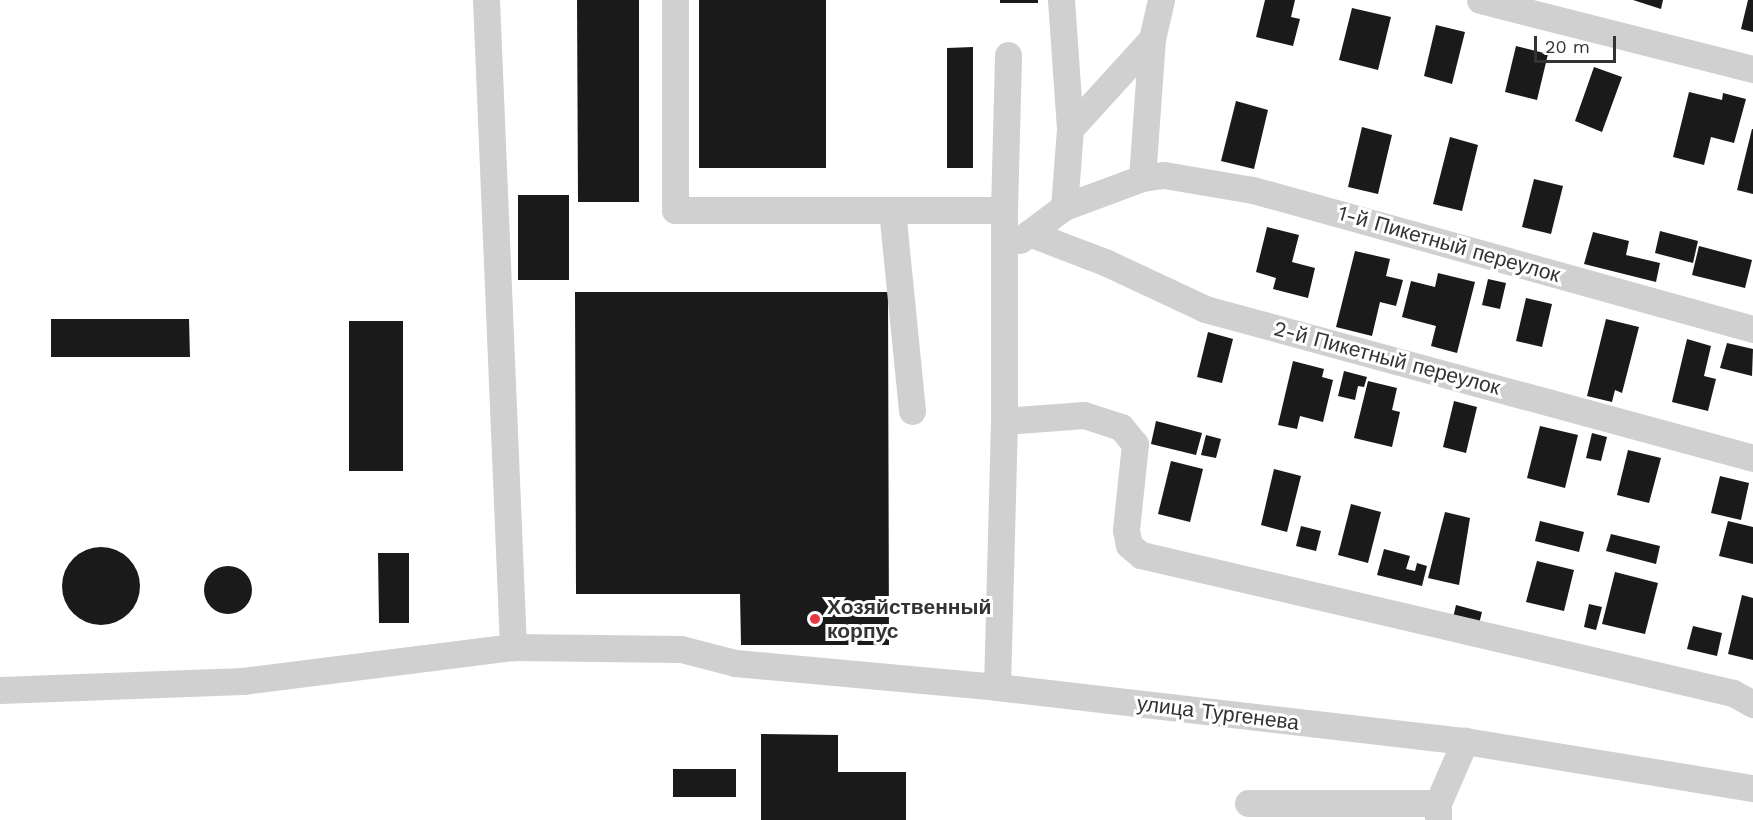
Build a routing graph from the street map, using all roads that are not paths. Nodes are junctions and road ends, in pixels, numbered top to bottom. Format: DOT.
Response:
graph roads {
  1 [pos="486,0"];
  2 [pos="675,0"];
  3 [pos="1061,0"];
  4 [pos="1161,0"];
  5 [pos="1480,0"];
  6 [pos="1152,39"];
  7 [pos="1008,55"];
  8 [pos="1753,69"];
  9 [pos="1070,129"];
  10 [pos="1142,178"];
  11 [pos="1064,207"];
  12 [pos="892,210"];
  13 [pos="1004,210"];
  14 [pos="1029,233"];
  15 [pos="1005,252"];
  16 [pos="1753,329"];
  17 [pos="912,411"];
  18 [pos="1004,421"];
  19 [pos="1753,458"];
  20 [pos="513,647"];
  21 [pos="997,687"];
  22 [pos="0,690"];
  23 [pos="1753,704"];
  24 [pos="1466,741"];
  25 [pos="1753,788"];
  26 [pos="1248,803"];
  27 [pos="1438,812"];
  1 -- 20 [label="street"];
  2 -- 12 [label="street"];
  3 -- 9 [label="street"];
  4 -- 6 [label="street"];
  5 -- 8 [label="street"];
  6 -- 9 [label="street"];
  6 -- 10 [label="street"];
  7 -- 13 [label="street"];
  9 -- 11 [label="street"];
  10 -- 11 [label="street, 1-й Пикетный переулок"];
  10 -- 16 [label="street, 1-й Пикетный переулок"];
  11 -- 14 [label="street, 1-й Пикетный переулок"];
  12 -- 13 [label="street"];
  12 -- 17 [label="street"];
  13 -- 15 [label="street"];
  14 -- 15 [label="street, 1-й Пикетный переулок"];
  14 -- 19 [label="street, 2-й Пикетный переулок"];
  15 -- 18 [label="street"];
  18 -- 21 [label="street"];
  18 -- 23 [label="street"];
  20 -- 21 [label="street, улица Тургенева"];
  20 -- 22 [label="street, улица Тургенева"];
  21 -- 24 [label="street, улица Тургенева"];
  24 -- 25 [label="street, улица Тургенева"];
  24 -- 27 [label="street"];
  26 -- 27 [label="street"];
}
